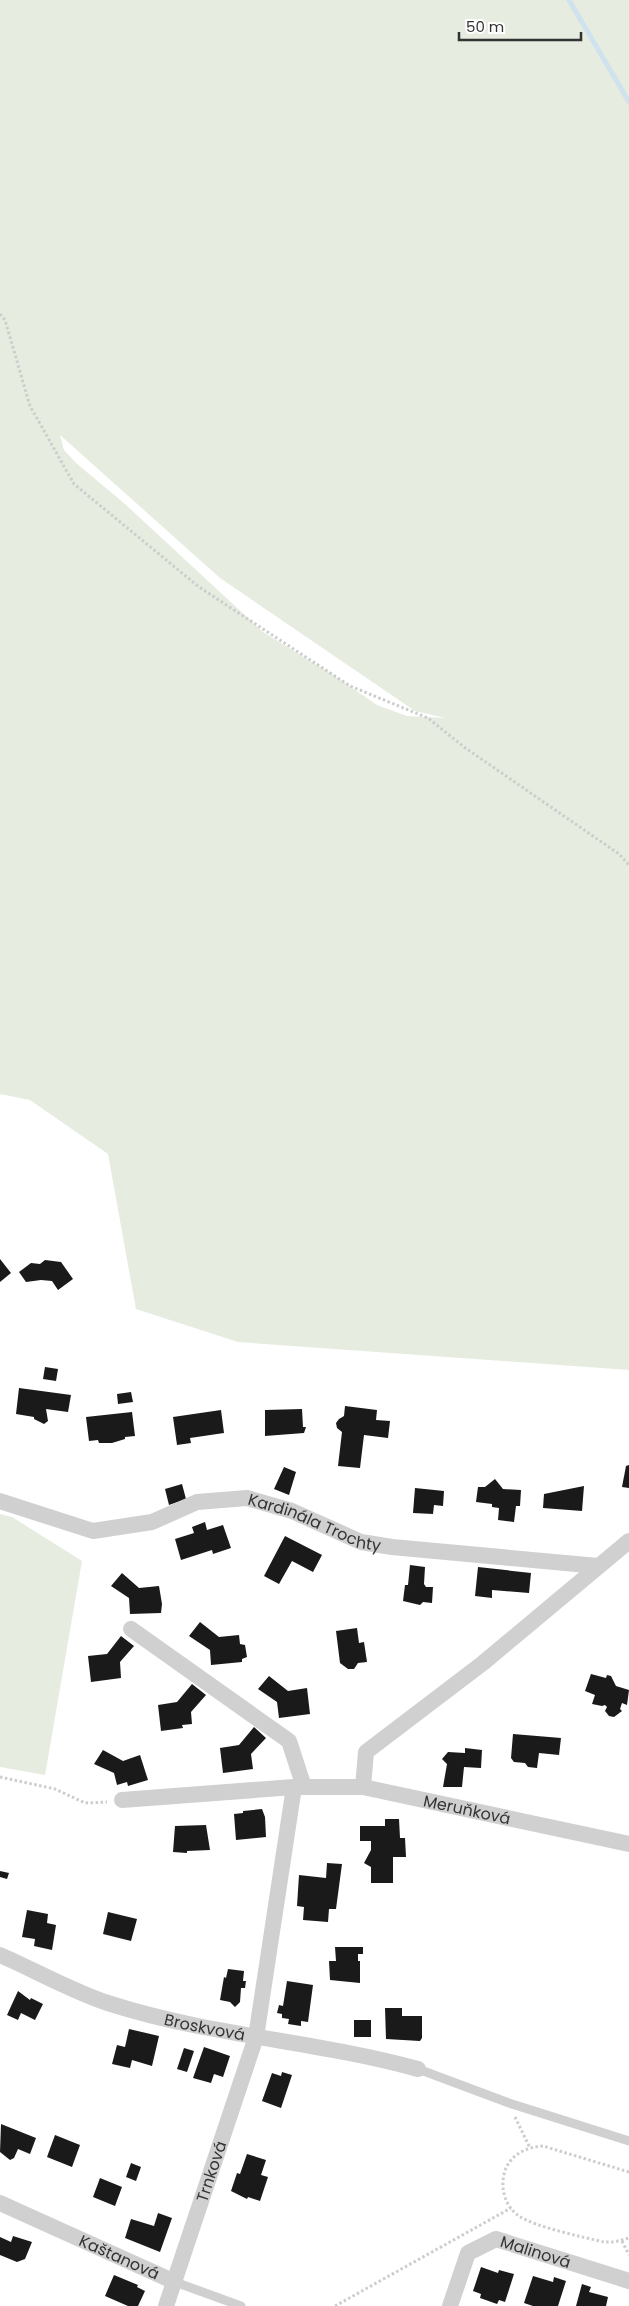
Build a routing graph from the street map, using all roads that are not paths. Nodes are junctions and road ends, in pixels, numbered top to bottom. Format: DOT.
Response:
graph roads {
  1 [pos="0,1501"];
  2 [pos="629,1541"];
  3 [pos="598,1566"];
  4 [pos="131,1629"];
  5 [pos="299,1787"];
  6 [pos="363,1787"];
  7 [pos="122,1800"];
  8 [pos="629,1844"];
  9 [pos="1,1957"];
  10 [pos="256,2037"];
  11 [pos="418,2069"];
  12 [pos="629,2141"];
  13 [pos="0,2203"];
  14 [pos="175,2282"];
  15 [pos="629,2282"];
  16 [pos="166,2306"];
  17 [pos="241,2306"];
  18 [pos="450,2306"];
  1 -- 3 [label="street, Kardinála Trochty"];
  2 -- 3 [label="street"];
  3 -- 6 [label="street"];
  4 -- 5 [label="street"];
  5 -- 6 [label="street, Meruňková"];
  5 -- 7 [label="street, Meruňková"];
  5 -- 10 [label="street, Trnková"];
  6 -- 8 [label="street, Meruňková"];
  9 -- 10 [label="street, Broskvová"];
  10 -- 11 [label="street, Broskvová"];
  10 -- 14 [label="street, Trnková"];
  11 -- 12 [label="lane"];
  13 -- 14 [label="street, Kaštanová"];
  14 -- 16 [label="street, Trnková"];
  14 -- 17 [label="lane, Kaštanová"];
  15 -- 18 [label="street, Malinová"];
}
